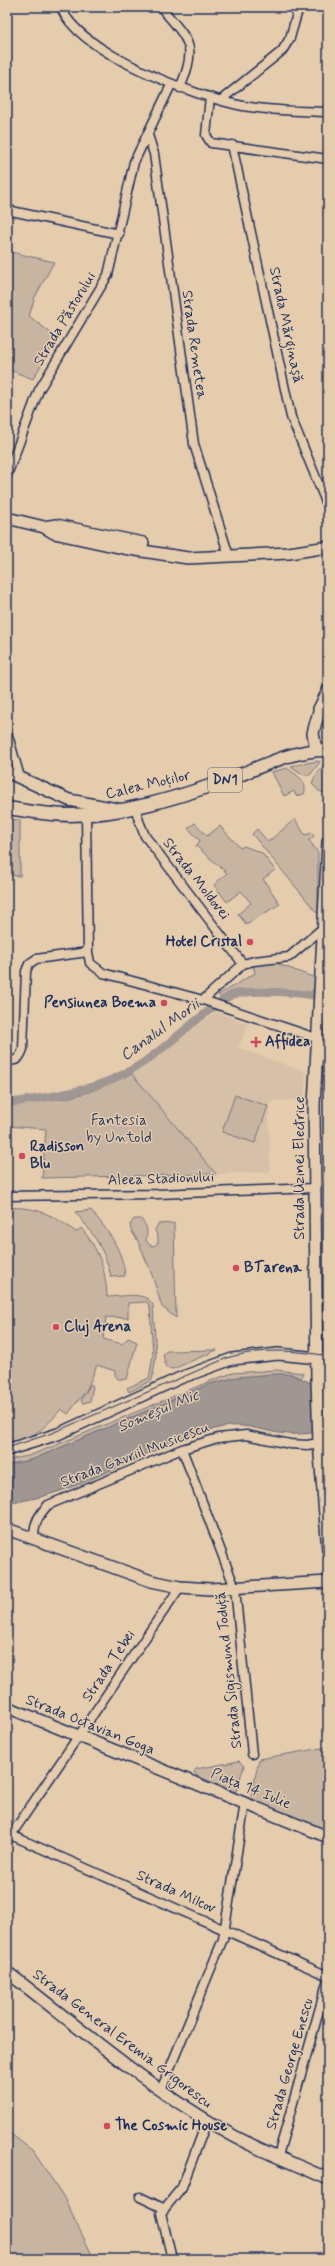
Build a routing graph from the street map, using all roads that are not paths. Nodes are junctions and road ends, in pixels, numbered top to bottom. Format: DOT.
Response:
graph roads {
  1 [pos="60,7"];
  2 [pos="161,7"];
  3 [pos="299,7"];
  4 [pos="171,85"];
  5 [pos="180,88"];
  6 [pos="210,96"];
  7 [pos="222,100"];
  8 [pos="328,112"];
  9 [pos="148,135"];
  10 [pos="232,145"];
  11 [pos="328,159"];
  12 [pos="7,210"];
  13 [pos="119,234"];
  14 [pos="7,475"];
  15 [pos="328,507"];
  16 [pos="7,518"];
  17 [pos="328,548"];
  18 [pos="289,553"];
  19 [pos="328,553"];
  20 [pos="229,556"];
  21 [pos="328,691"];
  22 [pos="7,732"];
  23 [pos="315,750"];
  24 [pos="328,750"];
  25 [pos="7,772"];
  26 [pos="20,777"];
  27 [pos="135,806"];
  28 [pos="7,808"];
  29 [pos="119,809"];
  30 [pos="86,815"];
  31 [pos="328,842"];
  32 [pos="324,930"];
  33 [pos="88,952"];
  34 [pos="243,964"];
  35 [pos="322,989"];
  36 [pos="206,1001"];
  37 [pos="317,1038"];
  38 [pos="328,1042"];
  39 [pos="7,1060"];
  40 [pos="315,1188"];
  41 [pos="7,1196"];
  42 [pos="323,1358"];
  43 [pos="319,1439"];
  44 [pos="182,1449"];
  45 [pos="7,1450"];
  46 [pos="7,1529"];
  47 [pos="35,1540"];
  48 [pos="328,1550"];
  49 [pos="328,1582"];
  50 [pos="180,1587"];
  51 [pos="235,1588"];
  52 [pos="7,1708"];
  53 [pos="78,1736"];
  54 [pos="252,1754"];
  55 [pos="162,1770"];
  56 [pos="245,1803"];
  57 [pos="328,1837"];
  58 [pos="9,1838"];
  59 [pos="225,1929"];
  60 [pos="7,1972"];
  61 [pos="328,1978"];
  62 [pos="161,2090"];
  63 [pos="207,2120"];
  64 [pos="278,2156"];
  65 [pos="328,2179"];
  66 [pos="140,2197"];
  67 [pos="163,2208"];
  68 [pos="172,2259"];
  1 -- 4 [label="street"];
  2 -- 5 [label="street"];
  3 -- 7 [label="street"];
  4 -- 5 [label="street"];
  4 -- 9 [label="street, Strada Păstorului"];
  5 -- 6 [label="street"];
  6 -- 7 [label="street"];
  6 -- 10 [label="street"];
  7 -- 8 [label="street"];
  9 -- 13 [label="street, Strada Păstorului"];
  9 -- 20 [label="street, Strada Remetea"];
  10 -- 11 [label="street"];
  10 -- 15 [label="street, Strada Mărginașă"];
  12 -- 13 [label="street"];
  13 -- 14 [label="street, Strada Păstorului"];
  16 -- 20 [label="main road"];
  17 -- 18 [label="main road"];
  18 -- 19 [label="main road"];
  18 -- 20 [label="main road"];
  21 -- 23 [label="main road"];
  22 -- 26 [label="street"];
  23 -- 24 [label="main road, DN1"];
  23 -- 27 [label="main road, Calea Moților / DN1"];
  25 -- 26 [label="main road"];
  26 -- 29 [label="main road"];
  27 -- 29 [label="main road, Calea Moților / DN1"];
  27 -- 34 [label="street, Strada Moldovei"];
  28 -- 30 [label="main road, Calea Moților / DN1"];
  29 -- 30 [label="main road, Calea Moților / DN1"];
  30 -- 33 [label="street"];
  31 -- 32 [label="main road, Strada Uzinei Electrice"];
  32 -- 34 [label="street"];
  32 -- 35 [label="main road, Strada Uzinei Electrice"];
  33 -- 36 [label="street"];
  33 -- 39 [label="street"];
  34 -- 36 [label="street"];
  35 -- 37 [label="main road, Strada Uzinei Electrice"];
  36 -- 37 [label="street"];
  37 -- 38 [label="street"];
  37 -- 40 [label="main road, Strada Uzinei Electrice"];
  40 -- 41 [label="street, Aleea Stadionului"];
  40 -- 42 [label="main road, Strada Uzinei Electrice"];
  42 -- 43 [label="main road, Strada Uzinei Electrice"];
  42 -- 45 [label="main road"];
  43 -- 44 [label="street, Strada Gavriil Musicescu"];
  43 -- 48 [label="main road, Strada Uzinei Electrice"];
  44 -- 47 [label="street, Strada Gavriil Musicescu"];
  44 -- 51 [label="street, Strada Sigismund Toduță"];
  46 -- 47 [label="main road"];
  47 -- 50 [label="main road"];
  49 -- 51 [label="main road"];
  50 -- 51 [label="main road"];
  50 -- 53 [label="street, Strada Țebei"];
  51 -- 54 [label="street, Strada Sigismund Toduță"];
  52 -- 53 [label="main road, Strada Octavian Goga"];
  53 -- 55 [label="main road, Strada Octavian Goga"];
  53 -- 58 [label="street, Strada Țebei"];
  55 -- 56 [label="main road, Piața 14 Iulie"];
  56 -- 57 [label="main road, Piața 14 Iulie"];
  56 -- 59 [label="street"];
  58 -- 59 [label="street, Strada Milcov"];
  59 -- 61 [label="street, Strada Milcov"];
  59 -- 62 [label="street"];
  60 -- 62 [label="main road, Strada General Eremia Grigorescu"];
  61 -- 64 [label="street, Strada George Enescu"];
  62 -- 63 [label="main road, Strada General Eremia Grigorescu"];
  63 -- 64 [label="main road, Strada General Eremia Grigorescu"];
  63 -- 67 [label="street"];
  64 -- 65 [label="main road, Strada General Eremia Grigorescu"];
  66 -- 67 [label="street"];
  67 -- 68 [label="street"];
}
